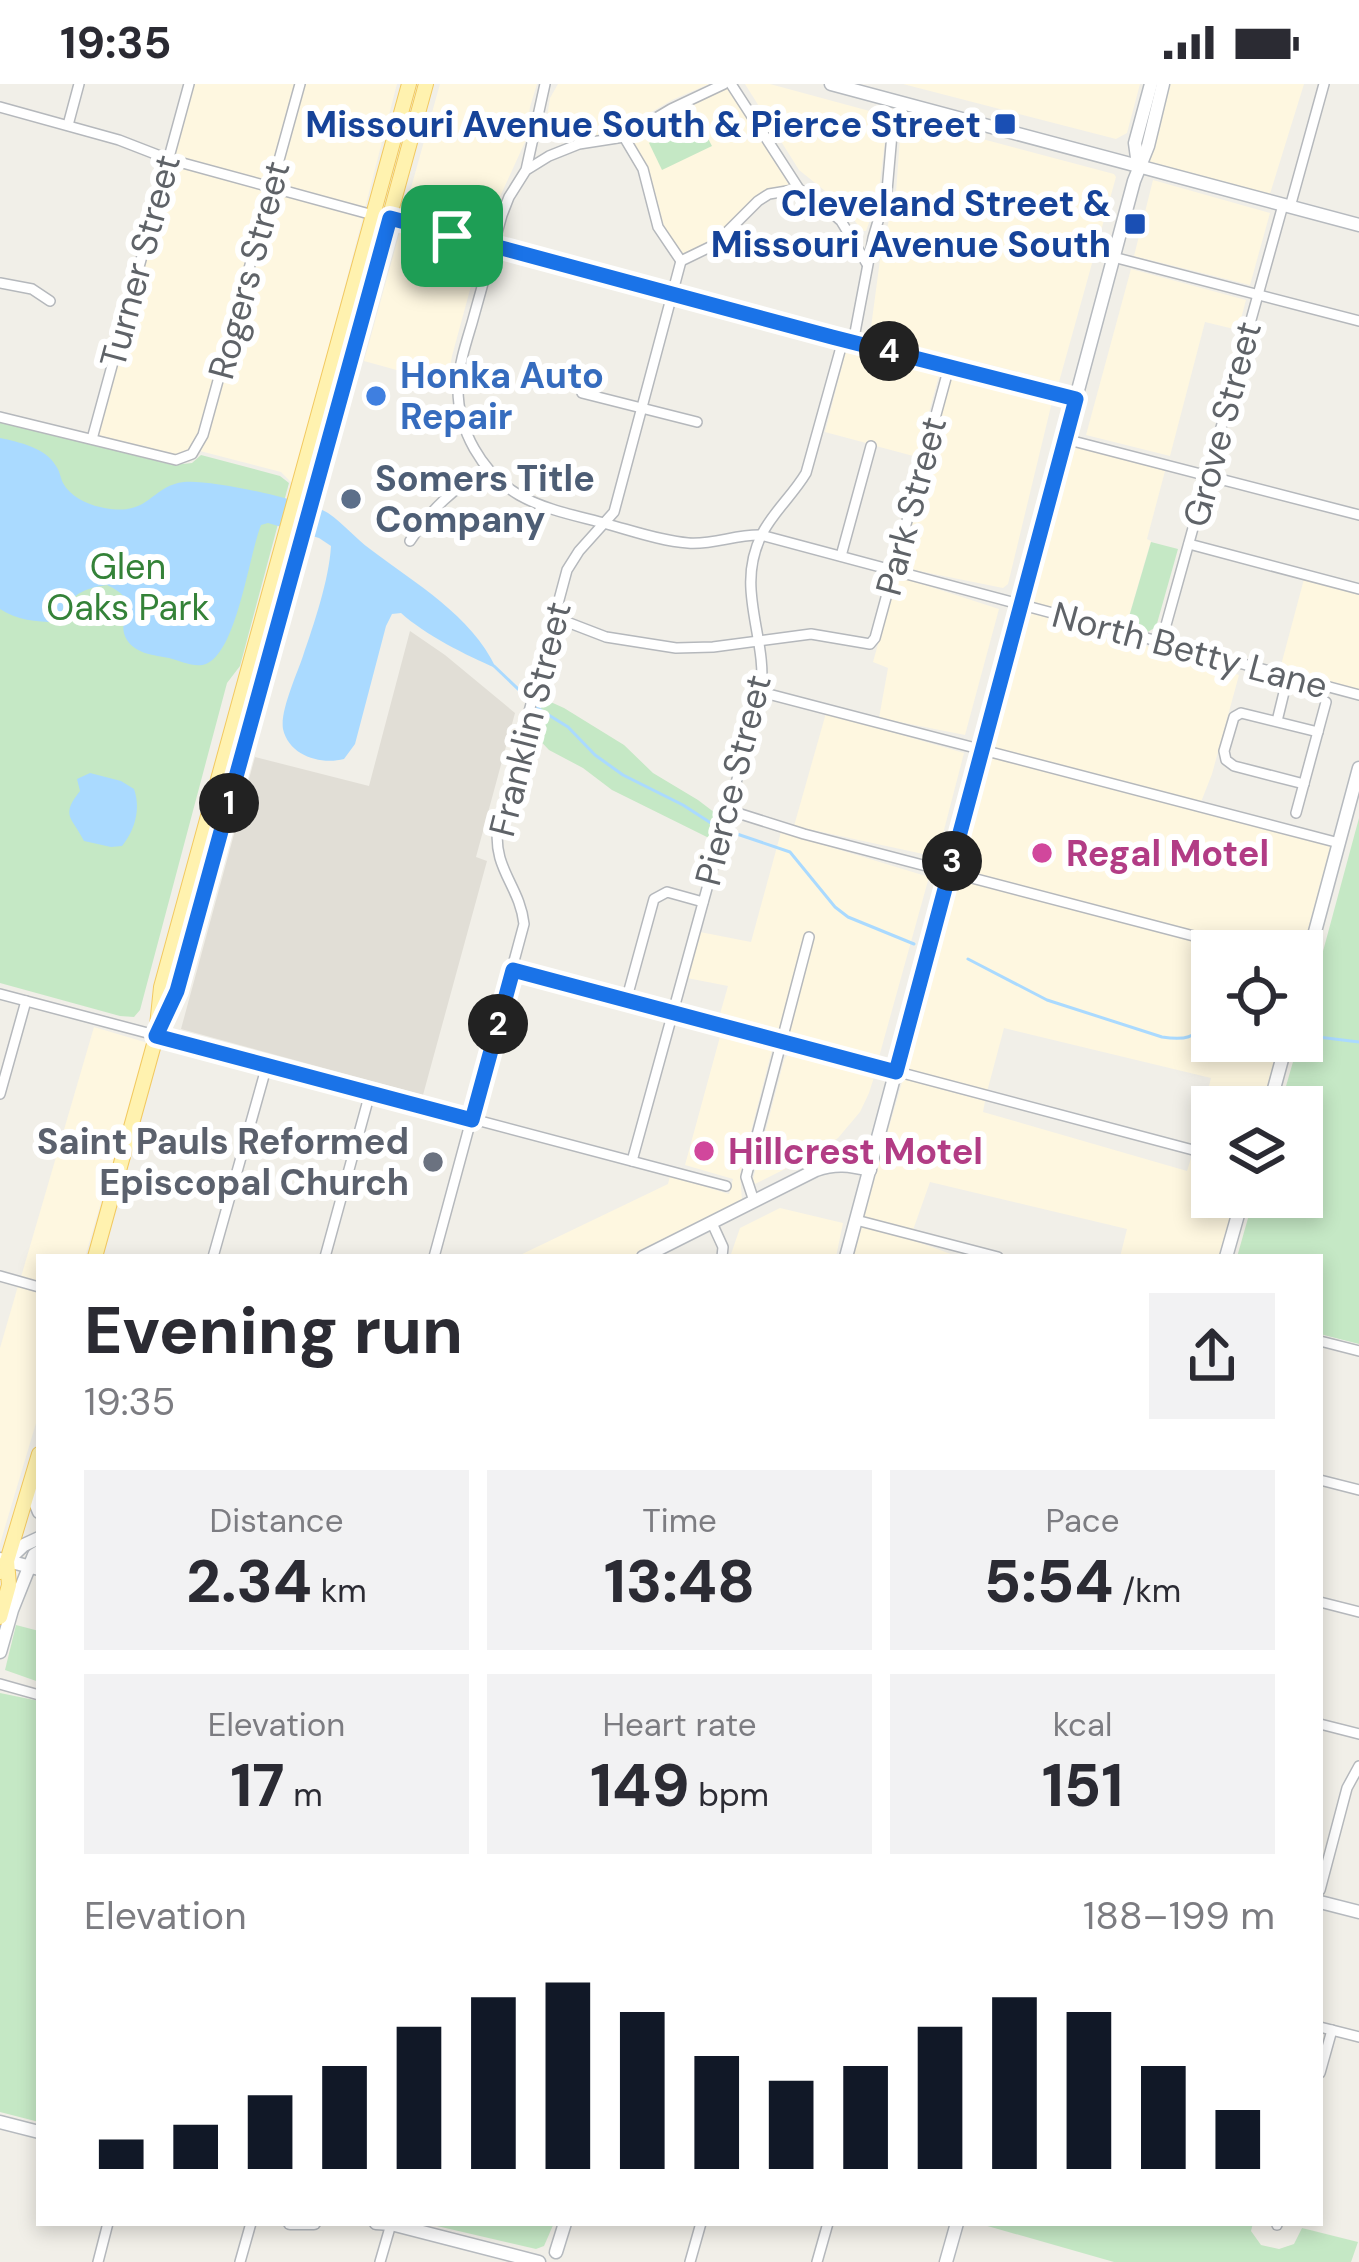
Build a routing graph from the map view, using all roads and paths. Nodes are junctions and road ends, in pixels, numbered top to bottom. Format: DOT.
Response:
graph roads {
  1 [pos="79,84"];
  2 [pos="189,84"];
  3 [pos="300,84"];
  4 [pos="410,84"];
  5 [pos="426,84"];
  6 [pos="545,84"];
  7 [pos="728,84"];
  8 [pos="831,84"];
  9 [pos="1151,84"];
  10 [pos="1162,84"];
  11 [pos="1324,84"];
  12 [pos="902,103"];
  13 [pos="0,107"];
  14 [pos="68,125"];
  15 [pos="398,126"];
  16 [pos="624,137"];
  17 [pos="169,159"];
  18 [pos="1138,166"];
  19 [pos="526,170"];
  20 [pos="272,187"];
  21 [pos="799,189"];
  22 [pos="1286,206"];
  23 [pos="374,215"];
  24 [pos="390,218"];
  25 [pos="1359,225"];
  26 [pos="493,247"];
  27 [pos="1113,257"];
  28 [pos="681,261"];
  29 [pos="867,265"];
  30 [pos="0,283"];
  31 [pos="672,295"];
  32 [pos="1258,295"];
  33 [pos="50,301"];
  34 [pos="1359,321"];
  35 [pos="361,325"];
  36 [pos="848,341"];
  37 [pos="949,367"];
  38 [pos="328,380"];
  39 [pos="345,384"];
  40 [pos="582,393"];
  41 [pos="1076,399"];
  42 [pos="641,408"];
  43 [pos="0,417"];
  44 [pos="698,422"];
  45 [pos="92,439"];
  46 [pos="1065,439"];
  47 [pos="871,446"];
  48 [pos="487,468"];
  49 [pos="1208,476"];
  50 [pos="1359,515"];
  51 [pos="605,524"];
  52 [pos="761,535"];
  53 [pos="410,542"];
  54 [pos="1189,544"];
  55 [pos="841,556"];
  56 [pos="893,570"];
  57 [pos="1359,589"];
  58 [pos="1021,605"];
  59 [pos="554,617"];
  60 [pos="759,641"];
  61 [pos="1161,643"];
  62 [pos="1288,676"];
  63 [pos="761,692"];
  64 [pos="1359,695"];
  65 [pos="1326,703"];
  66 [pos="1276,721"];
  67 [pos="1318,732"];
  68 [pos="982,749"];
  69 [pos="229,771"];
  70 [pos="1358,774"];
  71 [pos="1304,784"];
  72 [pos="1296,813"];
  73 [pos="727,816"];
  74 [pos="1339,843"];
  75 [pos="950,872"];
  76 [pos="703,902"];
  77 [pos="1314,930"];
  78 [pos="1191,935"];
  79 [pos="809,938"];
  80 [pos="513,970"];
  81 [pos="0,994"];
  82 [pos="26,1001"];
  83 [pos="626,1001"];
  84 [pos="672,1014"];
  85 [pos="156,1036"];
  86 [pos="782,1041"];
  87 [pos="267,1065"];
  88 [pos="896,1072"];
  89 [pos="370,1093"];
  90 [pos="0,1094"];
  91 [pos="472,1120"];
  92 [pos="1191,1149"];
  93 [pos="632,1161"];
  94 [pos="870,1171"];
  95 [pos="726,1186"];
  96 [pos="754,1201"];
  97 [pos="1237,1218"];
  98 [pos="856,1220"];
  99 [pos="712,1223"];
  100 [pos="969,1253"];
  101 [pos="96,1254"];
  102 [pos="214,1254"];
  103 [pos="326,1254"];
  104 [pos="435,1254"];
  105 [pos="649,1254"];
  106 [pos="722,1254"];
  107 [pos="847,1254"];
  108 [pos="1227,1254"];
  109 [pos="0,1276"];
  110 [pos="36,1286"];
  111 [pos="1323,1342"];
  112 [pos="1359,1351"];
  113 [pos="36,1464"];
  114 [pos="1323,1481"];
  115 [pos="29,1488"];
  116 [pos="1359,1490"];
  117 [pos="36,1505"];
  118 [pos="36,1540"];
  119 [pos="2,1564"];
  120 [pos="34,1568"];
  121 [pos="1323,1603"];
  122 [pos="1359,1612"];
  123 [pos="0,1617"];
  124 [pos="0,1652"];
  125 [pos="0,1684"];
  126 [pos="36,1694"];
  127 [pos="1323,1725"];
  128 [pos="1359,1734"];
  129 [pos="1359,1766"];
  130 [pos="1323,1879"];
  131 [pos="1323,1903"];
  132 [pos="1359,1912"];
  133 [pos="1326,2029"];
  134 [pos="1359,2037"];
  135 [pos="0,2122"];
  136 [pos="36,2131"];
  137 [pos="107,2226"];
  138 [pos="250,2226"];
  139 [pos="390,2226"];
  140 [pos="399,2226"];
  141 [pos="565,2226"];
  142 [pos="700,2226"];
  143 [pos="827,2226"];
  144 [pos="955,2226"];
  145 [pos="561,2257"];
  146 [pos="98,2262"];
  147 [pos="240,2262"];
  148 [pos="380,2262"];
  149 [pos="539,2262"];
  150 [pos="690,2262"];
  151 [pos="817,2262"];
  152 [pos="946,2262"];
  1 -- 14 [label="street"];
  2 -- 17 [label="street, Turner Street"];
  3 -- 20 [label="street, Rogers Street"];
  4 -- 15 [label="main road"];
  5 -- 24 [label="main road"];
  6 -- 19 [label="street"];
  7 -- 16 [label="street"];
  7 -- 21 [label="street"];
  8 -- 12 [label="street"];
  9 -- 18 [label="street"];
  10 -- 18 [label="street"];
  11 -- 22 [label="street, Grove Street"];
  12 -- 18 [label="street"];
  12 -- 29 [label="street, Pierce Street"];
  13 -- 14 [label="street"];
  14 -- 17 [label="street"];
  15 -- 23 [label="main road"];
  15 -- 24 [label="main road"];
  16 -- 19 [label="street"];
  16 -- 28 [label="street"];
  17 -- 20 [label="street"];
  17 -- 45 [label="street, Turner Street"];
  18 -- 22 [label="street"];
  18 -- 27 [label="street"];
  19 -- 26 [label="street"];
  20 -- 23 [label="street"];
  20 -- 45 [label="street, Rogers Street"];
  21 -- 28 [label="street"];
  21 -- 29 [label="street"];
  22 -- 25 [label="street"];
  22 -- 32 [label="street, Grove Street"];
  23 -- 35 [label="main road"];
  23 -- 38 [label="main road"];
  24 -- 26 [label="street"];
  24 -- 35 [label="main road"];
  26 -- 31 [label="street"];
  26 -- 48 [label="street"];
  27 -- 32 [label="street"];
  27 -- 41 [label="street"];
  28 -- 31 [label="street, Franklin Street"];
  29 -- 36 [label="street, Pierce Street"];
  30 -- 33 [label="street"];
  31 -- 36 [label="street"];
  31 -- 42 [label="street, Franklin Street"];
  32 -- 34 [label="street"];
  32 -- 49 [label="street, Grove Street"];
  35 -- 39 [label="main road"];
  36 -- 37 [label="street"];
  36 -- 52 [label="street, Pierce Street"];
  37 -- 41 [label="street"];
  37 -- 56 [label="street, Park Street"];
  38 -- 39 [label="street"];
  38 -- 69 [label="main road"];
  39 -- 69 [label="main road"];
  40 -- 42 [label="street"];
  41 -- 46 [label="street"];
  42 -- 44 [label="street"];
  42 -- 51 [label="street, Franklin Street"];
  43 -- 45 [label="street"];
  46 -- 49 [label="street"];
  46 -- 58 [label="street"];
  47 -- 55 [label="street"];
  48 -- 51 [label="street"];
  48 -- 53 [label="street"];
  49 -- 50 [label="street"];
  49 -- 54 [label="street, Grove Street"];
  51 -- 52 [label="street"];
  51 -- 59 [label="street, Franklin Street"];
  52 -- 55 [label="street, North Betty Lane"];
  52 -- 60 [label="street, Pierce Street"];
  54 -- 57 [label="street"];
  54 -- 61 [label="street, Grove Street"];
  55 -- 56 [label="street, North Betty Lane"];
  56 -- 58 [label="street, North Betty Lane"];
  56 -- 60 [label="street, Park Street"];
  58 -- 61 [label="street, North Betty Lane"];
  58 -- 68 [label="street"];
  59 -- 60 [label="street"];
  59 -- 80 [label="street, Franklin Street"];
  60 -- 63 [label="street, Pierce Street"];
  61 -- 62 [label="street, North Betty Lane"];
  62 -- 64 [label="street, North Betty Lane"];
  62 -- 66 [label="street"];
  63 -- 68 [label="street"];
  63 -- 73 [label="street, Pierce Street"];
  65 -- 67 [label="street"];
  66 -- 67 [label="street"];
  66 -- 71 [label="street"];
  67 -- 71 [label="street"];
  68 -- 74 [label="street"];
  68 -- 75 [label="street"];
  69 -- 85 [label="main road"];
  70 -- 74 [label="street"];
  71 -- 72 [label="street"];
  73 -- 75 [label="street"];
  73 -- 76 [label="street, Pierce Street"];
  74 -- 77 [label="street"];
  75 -- 78 [label="street"];
  75 -- 88 [label="street"];
  76 -- 83 [label="street"];
  76 -- 84 [label="street, Pierce Street"];
  79 -- 86 [label="street"];
  80 -- 83 [label="street"];
  80 -- 91 [label="street, Franklin Street"];
  81 -- 82 [label="street"];
  82 -- 85 [label="street"];
  82 -- 90 [label="street"];
  83 -- 84 [label="street"];
  84 -- 86 [label="street"];
  84 -- 93 [label="street, Pierce Street"];
  85 -- 87 [label="street"];
  85 -- 101 [label="main road"];
  86 -- 88 [label="street"];
  86 -- 96 [label="street"];
  87 -- 89 [label="street"];
  87 -- 102 [label="street"];
  88 -- 92 [label="street"];
  88 -- 94 [label="street"];
  89 -- 91 [label="street"];
  89 -- 103 [label="street"];
  91 -- 93 [label="street"];
  91 -- 104 [label="street, Franklin Street"];
  93 -- 95 [label="street"];
  94 -- 96 [label="street"];
  94 -- 98 [label="street"];
  96 -- 99 [label="street"];
  97 -- 108 [label="street"];
  98 -- 100 [label="street"];
  98 -- 107 [label="street"];
  99 -- 105 [label="street"];
  99 -- 106 [label="street"];
  109 -- 110 [label="street"];
  111 -- 112 [label="street"];
  113 -- 115 [label="main road"];
  114 -- 116 [label="street"];
  115 -- 117 [label="street"];
  115 -- 119 [label="main road"];
  118 -- 119 [label="street"];
  119 -- 120 [label="street"];
  119 -- 123 [label="main road"];
  120 -- 124 [label="street"];
  121 -- 122 [label="street"];
  125 -- 126 [label="street"];
  127 -- 128 [label="street"];
  129 -- 130 [label="street"];
  131 -- 132 [label="street"];
  133 -- 134 [label="street"];
  135 -- 136 [label="street"];
  137 -- 146 [label="street"];
  138 -- 147 [label="street"];
  139 -- 148 [label="street"];
  140 -- 149 [label="street"];
  141 -- 145 [label="street"];
  142 -- 150 [label="street"];
  143 -- 151 [label="street"];
  144 -- 152 [label="street"];
  145 -- 149 [label="street"];
}
